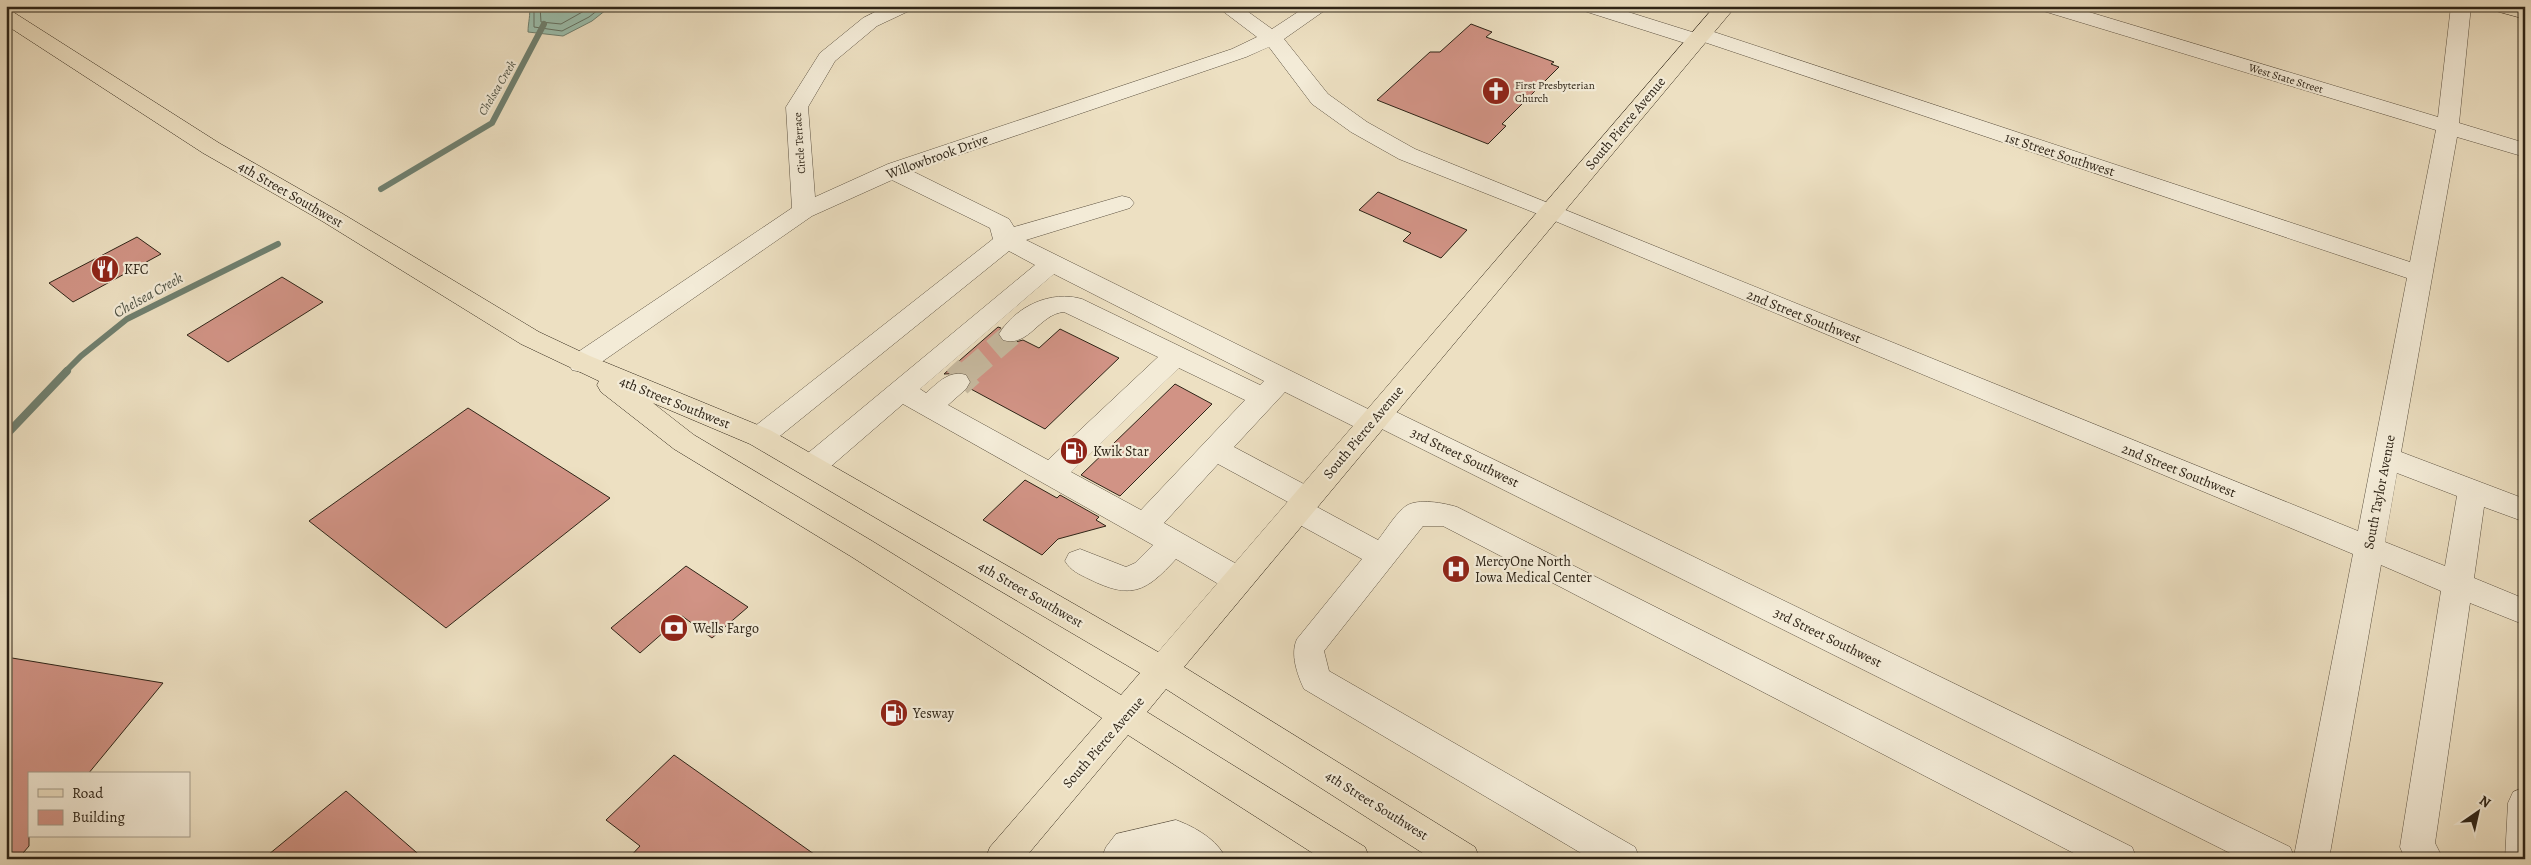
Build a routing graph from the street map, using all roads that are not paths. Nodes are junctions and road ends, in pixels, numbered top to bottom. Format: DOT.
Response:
graph roads {
  1 [pos="904,6"];
  2 [pos="1226,6"];
  3 [pos="1321,6"];
  4 [pos="1588,6"];
  5 [pos="1726,6"];
  6 [pos="2047,6"];
  7 [pos="2461,6"];
  8 [pos="2499,6"];
  9 [pos="2525,13"];
  10 [pos="6,16"];
  11 [pos="1698,37"];
  12 [pos="1272,38"];
  13 [pos="2448,126"];
  14 [pos="2525,150"];
  15 [pos="892,171"];
  16 [pos="1122,203"];
  17 [pos="804,211"];
  18 [pos="1551,211"];
  19 [pos="1008,241"];
  20 [pos="1052,263"];
  21 [pos="2420,274"];
  22 [pos="1012,334"];
  23 [pos="1176,355"];
  24 [pos="581,363"];
  25 [pos="957,382"];
  26 [pos="1273,388"];
  27 [pos="901,391"];
  28 [pos="928,406"];
  29 [pos="1374,419"];
  30 [pos="760,437"];
  31 [pos="1216,449"];
  32 [pos="2386,457"];
  33 [pos="812,466"];
  34 [pos="1051,474"];
  35 [pos="2472,490"];
  36 [pos="1302,504"];
  37 [pos="2525,511"];
  38 [pos="1144,526"];
  39 [pos="1173,543"];
  40 [pos="2368,548"];
  41 [pos="1382,556"];
  42 [pos="1080,561"];
  43 [pos="1238,580"];
  44 [pos="2458,585"];
  45 [pos="2525,612"];
  46 [pos="1164,671"];
  47 [pos="1126,715"];
  48 [pos="2525,804"];
  49 [pos="1002,859"];
  50 [pos="1118,859"];
  51 [pos="1209,859"];
  52 [pos="1353,859"];
  53 [pos="1463,859"];
  54 [pos="1623,859"];
  55 [pos="2120,859"];
  56 [pos="2278,859"];
  57 [pos="2311,859"];
  58 [pos="2426,859"];
  59 [pos="2522,859"];
  1 -- 17 [label="street, Circle Terrace"];
  2 -- 12 [label="street"];
  3 -- 12 [label="street, Willowbrook Drive"];
  4 -- 11 [label="street, 1st Street Southwest"];
  5 -- 11 [label="main road, South Pierce Avenue"];
  6 -- 13 [label="street, West State Street"];
  7 -- 13 [label="street, South Taylor Avenue"];
  8 -- 9 [label="main road"];
  10 -- 24 [label="main road, 4th Street Southwest"];
  11 -- 18 [label="main road, South Pierce Avenue"];
  11 -- 21 [label="street, 1st Street Southwest"];
  12 -- 15 [label="street, Willowbrook Drive"];
  12 -- 18 [label="street, 2nd Street Southwest"];
  13 -- 14 [label="street, West State Street"];
  13 -- 21 [label="street, South Taylor Avenue"];
  15 -- 17 [label="street, Willowbrook Drive"];
  15 -- 19 [label="street"];
  16 -- 19 [label="street"];
  17 -- 24 [label="street, Willowbrook Drive"];
  18 -- 29 [label="main road, South Pierce Avenue"];
  18 -- 40 [label="street, 2nd Street Southwest"];
  19 -- 20 [label="street"];
  19 -- 30 [label="street"];
  20 -- 26 [label="street"];
  20 -- 27 [label="street"];
  21 -- 32 [label="street, South Taylor Avenue"];
  22 -- 23 [label="street"];
  23 -- 26 [label="street"];
  23 -- 34 [label="street"];
  24 -- 30 [label="main road, 4th Street Southwest"];
  24 -- 47 [label="main road, 4th Street Southwest"];
  25 -- 28 [label="street"];
  26 -- 29 [label="street, 3rd Street Southwest"];
  26 -- 31 [label="street"];
  27 -- 28 [label="street"];
  27 -- 33 [label="street"];
  28 -- 34 [label="street"];
  29 -- 36 [label="main road, South Pierce Avenue"];
  29 -- 56 [label="street, 3rd Street Southwest"];
  30 -- 33 [label="main road, 4th Street Southwest"];
  31 -- 36 [label="street"];
  31 -- 38 [label="street"];
  32 -- 35 [label="street"];
  32 -- 40 [label="street, South Taylor Avenue"];
  33 -- 46 [label="main road, 4th Street Southwest"];
  34 -- 38 [label="street"];
  35 -- 37 [label="street"];
  35 -- 44 [label="street"];
  36 -- 41 [label="street"];
  36 -- 43 [label="main road, South Pierce Avenue"];
  38 -- 39 [label="street"];
  39 -- 42 [label="street"];
  39 -- 43 [label="street"];
  40 -- 44 [label="street, 2nd Street Southwest"];
  40 -- 57 [label="street, South Taylor Avenue"];
  41 -- 54 [label="street"];
  41 -- 55 [label="street"];
  43 -- 46 [label="main road, South Pierce Avenue"];
  44 -- 45 [label="street, 2nd Street Southwest"];
  44 -- 58 [label="street"];
  46 -- 47 [label="main road, South Pierce Avenue"];
  46 -- 53 [label="main road, 4th Street Southwest"];
  47 -- 49 [label="main road, South Pierce Avenue"];
  47 -- 52 [label="main road, 4th Street Southwest"];
  48 -- 59 [label="street"];
  50 -- 51 [label="street"];
}
